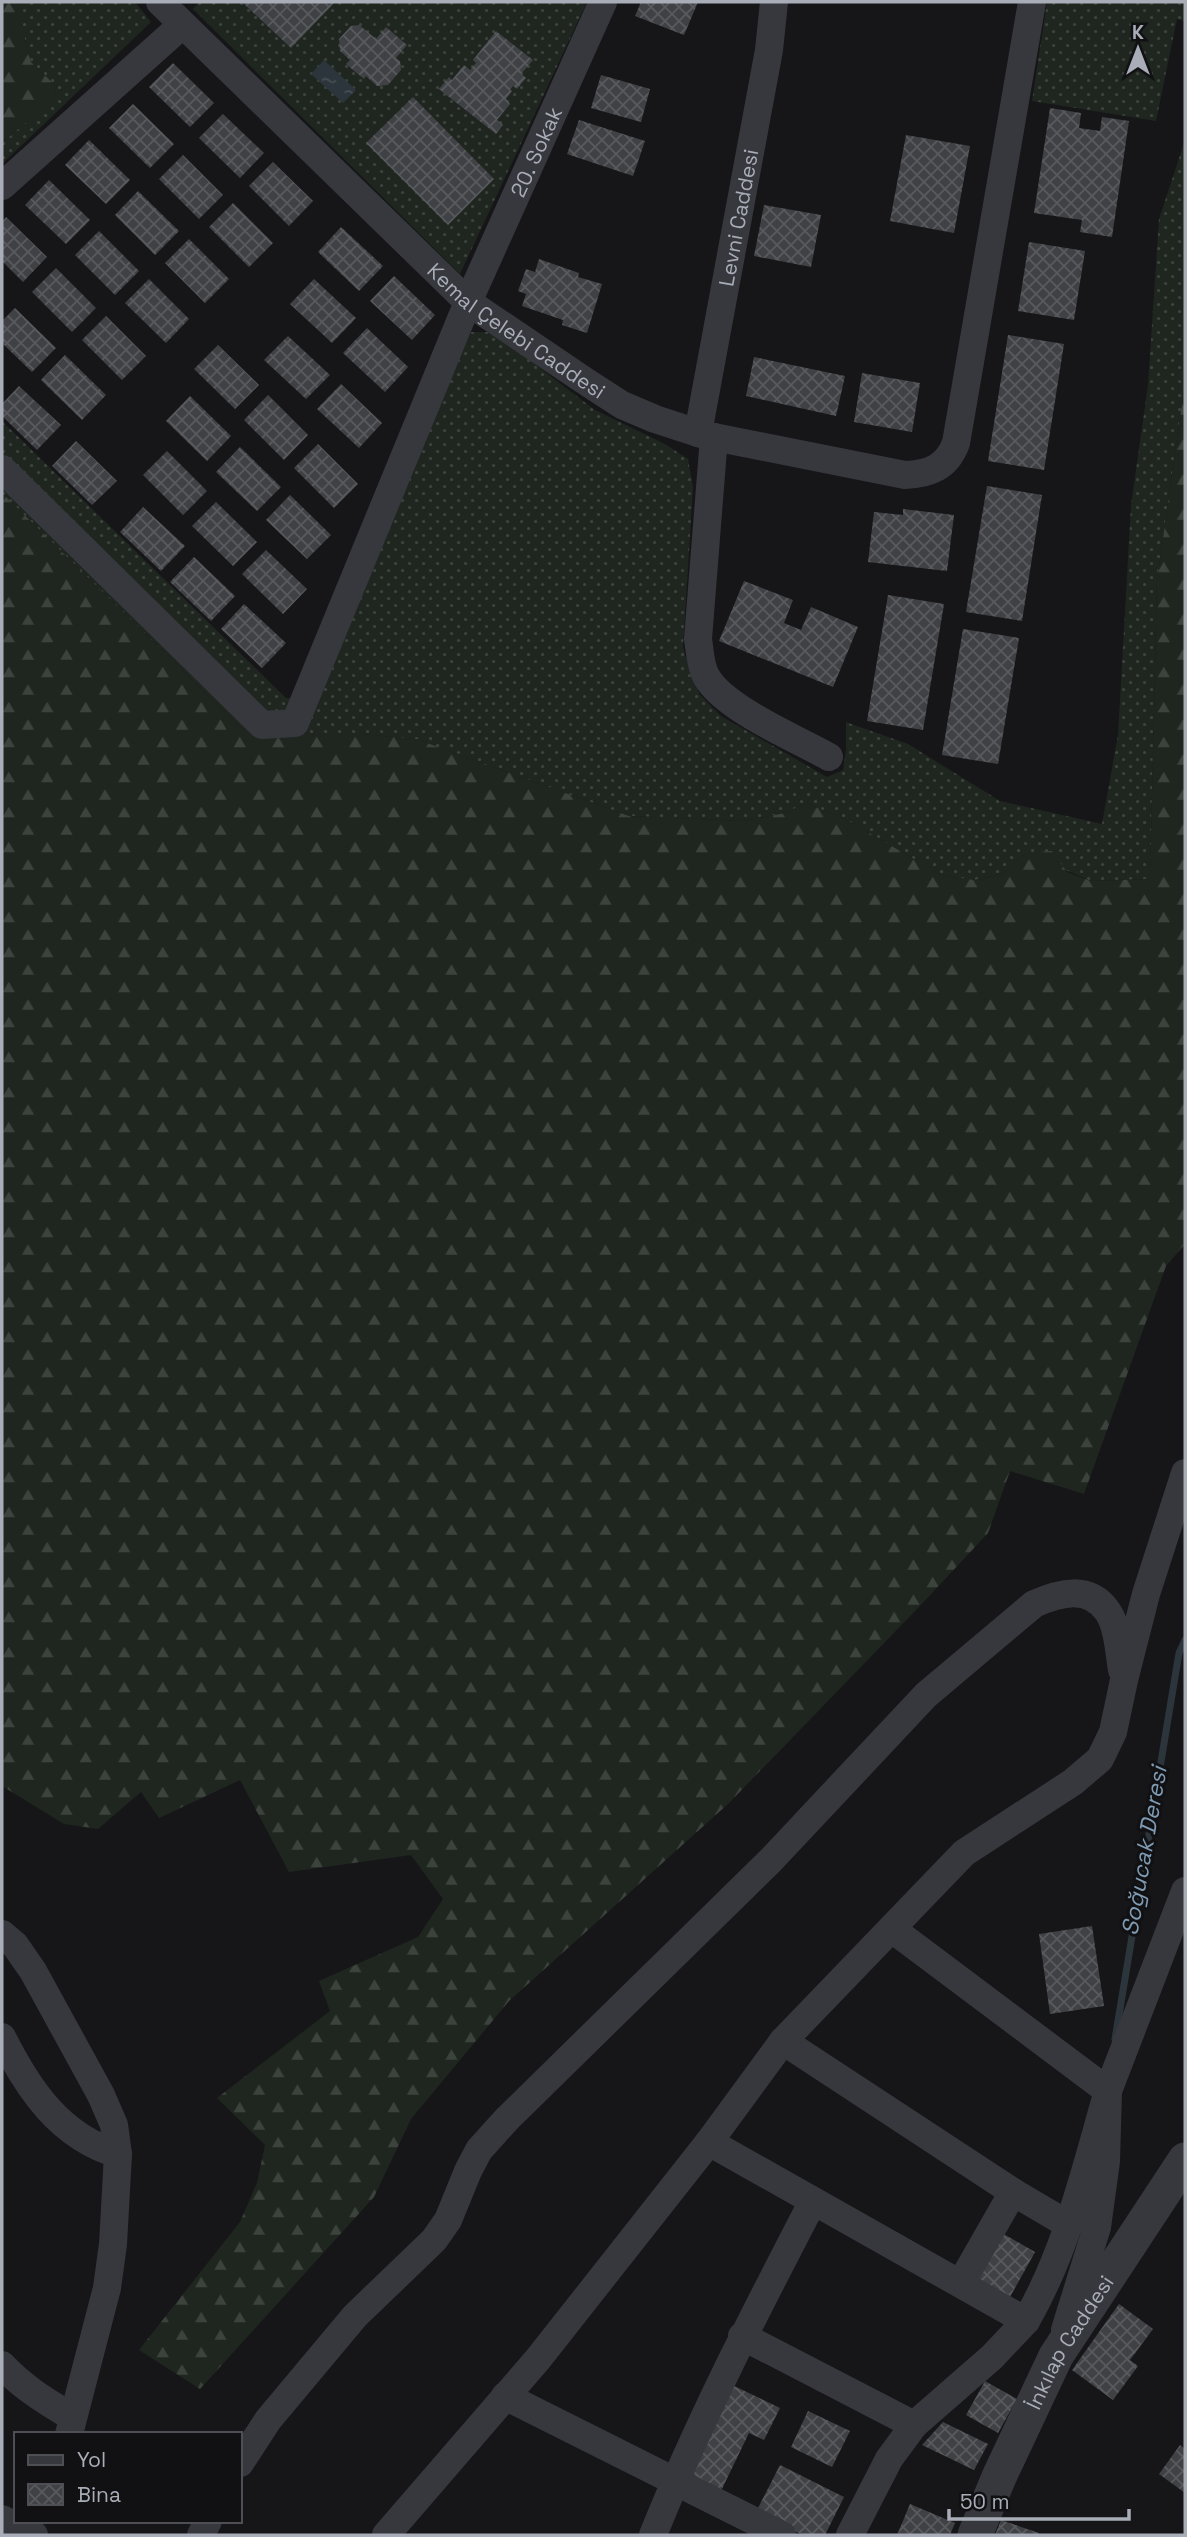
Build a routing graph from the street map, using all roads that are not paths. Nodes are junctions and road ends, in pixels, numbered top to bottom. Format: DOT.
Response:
graph roads {
  1 [pos="603,2"];
  2 [pos="774,2"];
  3 [pos="1032,2"];
  4 [pos="168,9"];
  5 [pos="2,186"];
  6 [pos="468,302"];
  7 [pos="706,435"];
  8 [pos="2,469"];
  9 [pos="829,757"];
  10 [pos="1185,1473"];
  11 [pos="1124,1680"];
  12 [pos="1185,1891"];
  13 [pos="892,1929"];
  14 [pos="2,1934"];
  15 [pos="2,2037"];
  16 [pos="783,2041"];
  17 [pos="1108,2091"];
  18 [pos="709,2142"];
  19 [pos="118,2154"];
  20 [pos="1185,2160"];
  21 [pos="1013,2192"];
  22 [pos="813,2201"];
  23 [pos="1069,2225"];
  24 [pos="961,2283"];
  25 [pos="1026,2321"];
  26 [pos="742,2336"];
  27 [pos="1056,2356"];
  28 [pos="2,2365"];
  29 [pos="36,2395"];
  30 [pos="505,2396"];
  31 [pos="2,2398"];
  32 [pos="71,2425"];
  33 [pos="914,2425"];
  34 [pos="242,2460"];
  35 [pos="675,2481"];
  36 [pos="2,2519"];
  37 [pos="34,2535"];
  38 [pos="386,2535"];
  39 [pos="653,2535"];
  40 [pos="782,2535"];
  41 [pos="850,2535"];
  42 [pos="975,2535"];
  1 -- 6 [label="street, 20. Sokak"];
  2 -- 7 [label="street, Levni Caddesi"];
  3 -- 7 [label="street, Kemal Çelebi Caddesi"];
  4 -- 5 [label="street"];
  4 -- 6 [label="street, Kemal Çelebi Caddesi"];
  6 -- 7 [label="street, Kemal Çelebi Caddesi"];
  6 -- 8 [label="street, 20. Sokak"];
  7 -- 9 [label="street, Levni Caddesi"];
  10 -- 11 [label="street"];
  11 -- 13 [label="street"];
  11 -- 34 [label="street"];
  12 -- 17 [label="street"];
  13 -- 16 [label="street"];
  13 -- 17 [label="street"];
  14 -- 19 [label="street"];
  15 -- 19 [label="street"];
  16 -- 18 [label="street"];
  16 -- 21 [label="street"];
  17 -- 23 [label="street"];
  17 -- 27 [label="street"];
  18 -- 22 [label="street"];
  18 -- 30 [label="street"];
  19 -- 32 [label="street"];
  20 -- 27 [label="street, İnkılap Caddesi"];
  21 -- 23 [label="street"];
  21 -- 24 [label="street"];
  22 -- 24 [label="street"];
  22 -- 26 [label="street"];
  23 -- 25 [label="street"];
  24 -- 25 [label="street"];
  25 -- 33 [label="street"];
  26 -- 33 [label="street"];
  26 -- 35 [label="street"];
  27 -- 42 [label="street, İnkılap Caddesi"];
  28 -- 29 [label="street"];
  29 -- 31 [label="street"];
  29 -- 32 [label="street"];
  30 -- 35 [label="street"];
  30 -- 38 [label="street"];
  33 -- 41 [label="street"];
  35 -- 39 [label="street"];
  35 -- 40 [label="street"];
  36 -- 37 [label="street"];
}
